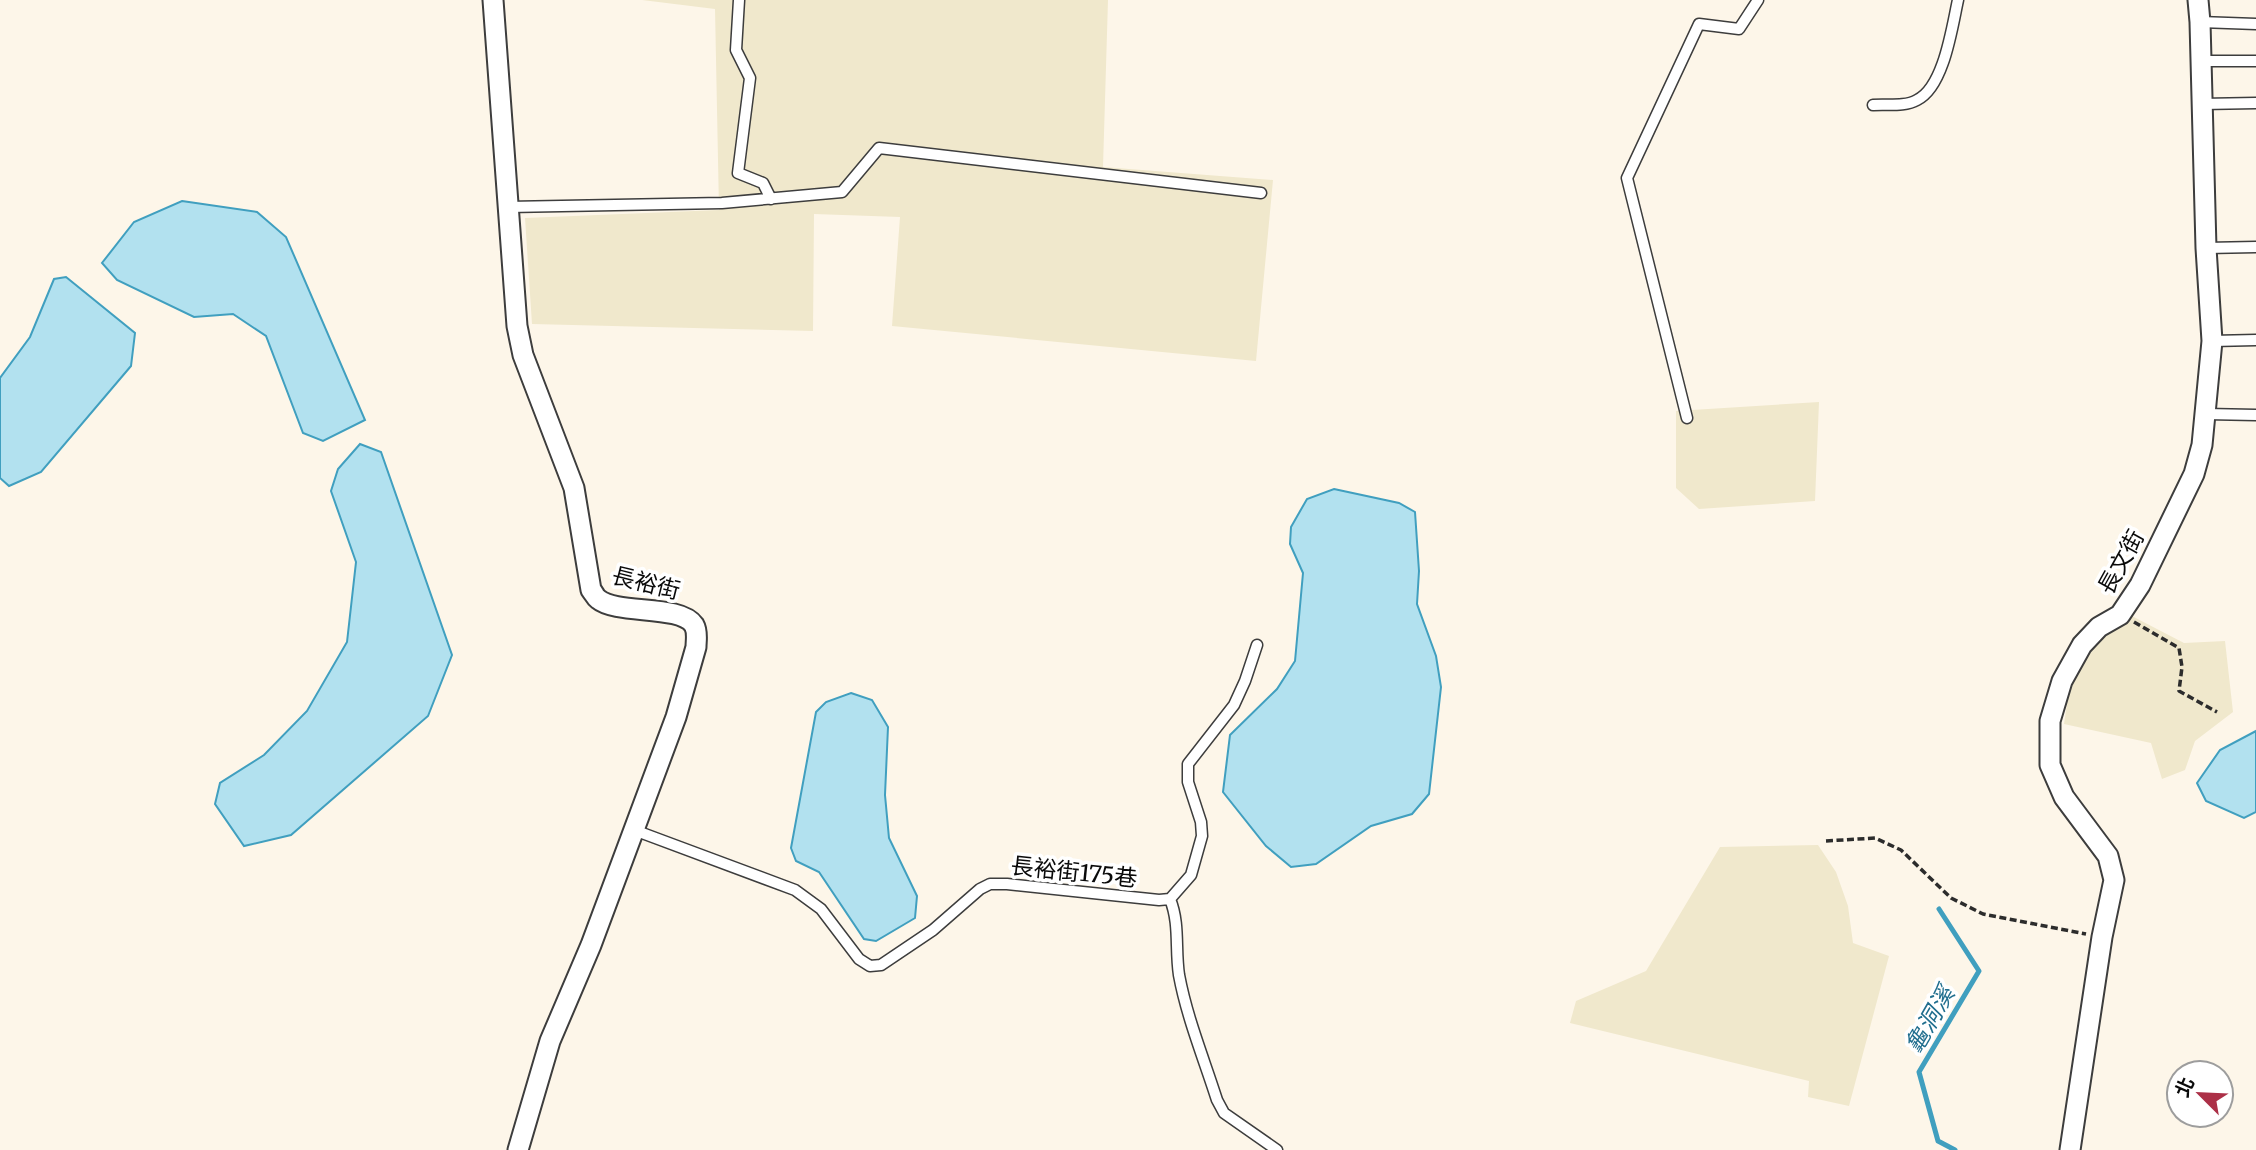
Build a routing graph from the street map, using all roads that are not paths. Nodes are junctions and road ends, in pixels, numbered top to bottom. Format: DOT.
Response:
graph roads {
  1 [pos="493,0"];
  2 [pos="738,0"];
  3 [pos="1758,0"];
  4 [pos="1958,0"];
  5 [pos="2198,0"];
  6 [pos="2200,22"];
  7 [pos="2256,24"];
  8 [pos="2201,61"];
  9 [pos="2256,61"];
  10 [pos="2256,103"];
  11 [pos="2202,104"];
  12 [pos="1874,105"];
  13 [pos="1261,193"];
  14 [pos="771,199"];
  15 [pos="509,207"];
  16 [pos="2256,247"];
  17 [pos="2206,248"];
  18 [pos="2256,340"];
  19 [pos="2212,341"];
  20 [pos="2206,414"];
  21 [pos="2256,415"];
  22 [pos="1687,418"];
  23 [pos="1257,645"];
  24 [pos="634,830"];
  25 [pos="1170,900"];
  26 [pos="518,1150"];
  27 [pos="1277,1150"];
  28 [pos="2070,1150"];
  1 -- 15 [label="street, 長裕街"];
  2 -- 14 [label="lane"];
  3 -- 22 [label="lane"];
  4 -- 12 [label="lane"];
  5 -- 6 [label="street, 長文街"];
  6 -- 7 [label="lane"];
  6 -- 8 [label="street, 長文街"];
  8 -- 9 [label="lane"];
  8 -- 11 [label="street, 長文街"];
  10 -- 11 [label="lane"];
  11 -- 17 [label="street, 長文街"];
  13 -- 14 [label="lane"];
  14 -- 15 [label="lane"];
  15 -- 24 [label="street, 長裕街"];
  16 -- 17 [label="lane"];
  17 -- 19 [label="street, 長文街"];
  18 -- 19 [label="lane"];
  19 -- 20 [label="street, 長文街"];
  20 -- 21 [label="lane"];
  20 -- 28 [label="street, 長文街"];
  23 -- 25 [label="lane"];
  24 -- 25 [label="lane, 長裕街175巷"];
  24 -- 26 [label="street, 長裕街"];
  25 -- 27 [label="lane"];
}
